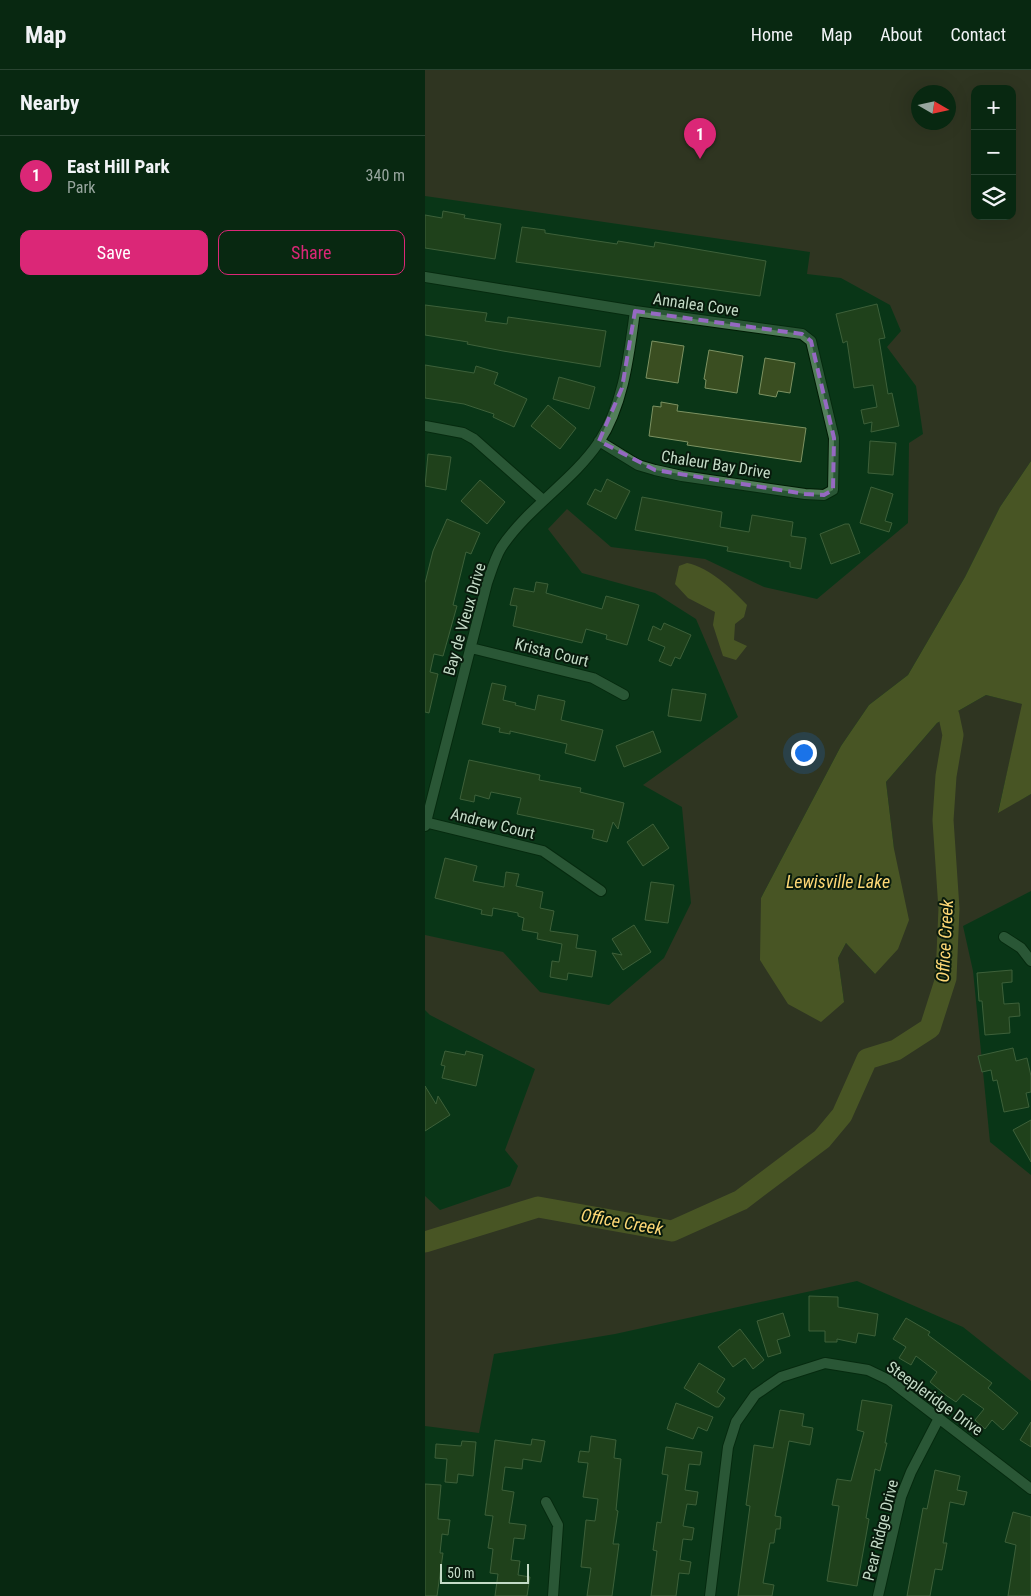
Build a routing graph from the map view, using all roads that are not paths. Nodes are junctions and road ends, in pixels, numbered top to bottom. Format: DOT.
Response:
graph roads {
  1 [pos="425,277"];
  2 [pos="635,311"];
  3 [pos="425,426"];
  4 [pos="599,441"];
  5 [pos="833,490"];
  6 [pos="543,500"];
  7 [pos="471,648"];
  8 [pos="623,695"];
  9 [pos="425,823"];
  10 [pos="601,891"];
  11 [pos="1004,937"];
  12 [pos="1031,961"];
  13 [pos="939,1418"];
  14 [pos="1031,1489"];
  15 [pos="546,1502"];
  16 [pos="553,1596"];
  17 [pos="710,1596"];
  18 [pos="878,1596"];
  1 -- 2 [label="street, Annalea Cove"];
  2 -- 4 [label="street, Bay de Vieux Drive"];
  2 -- 5 [label="street, Annalea Cove"];
  3 -- 6 [label="street"];
  4 -- 5 [label="street, Chaleur Bay Drive"];
  4 -- 6 [label="street, Bay de Vieux Drive"];
  6 -- 7 [label="street, Bay de Vieux Drive"];
  7 -- 8 [label="street, Krista Court"];
  7 -- 9 [label="street, Bay de Vieux Drive"];
  9 -- 10 [label="street, Andrew Court"];
  11 -- 12 [label="street"];
  13 -- 14 [label="street, Steepleridge Drive"];
  13 -- 17 [label="street, Steepleridge Drive"];
  13 -- 18 [label="street, Pear Ridge Drive"];
  15 -- 16 [label="street"];
}
